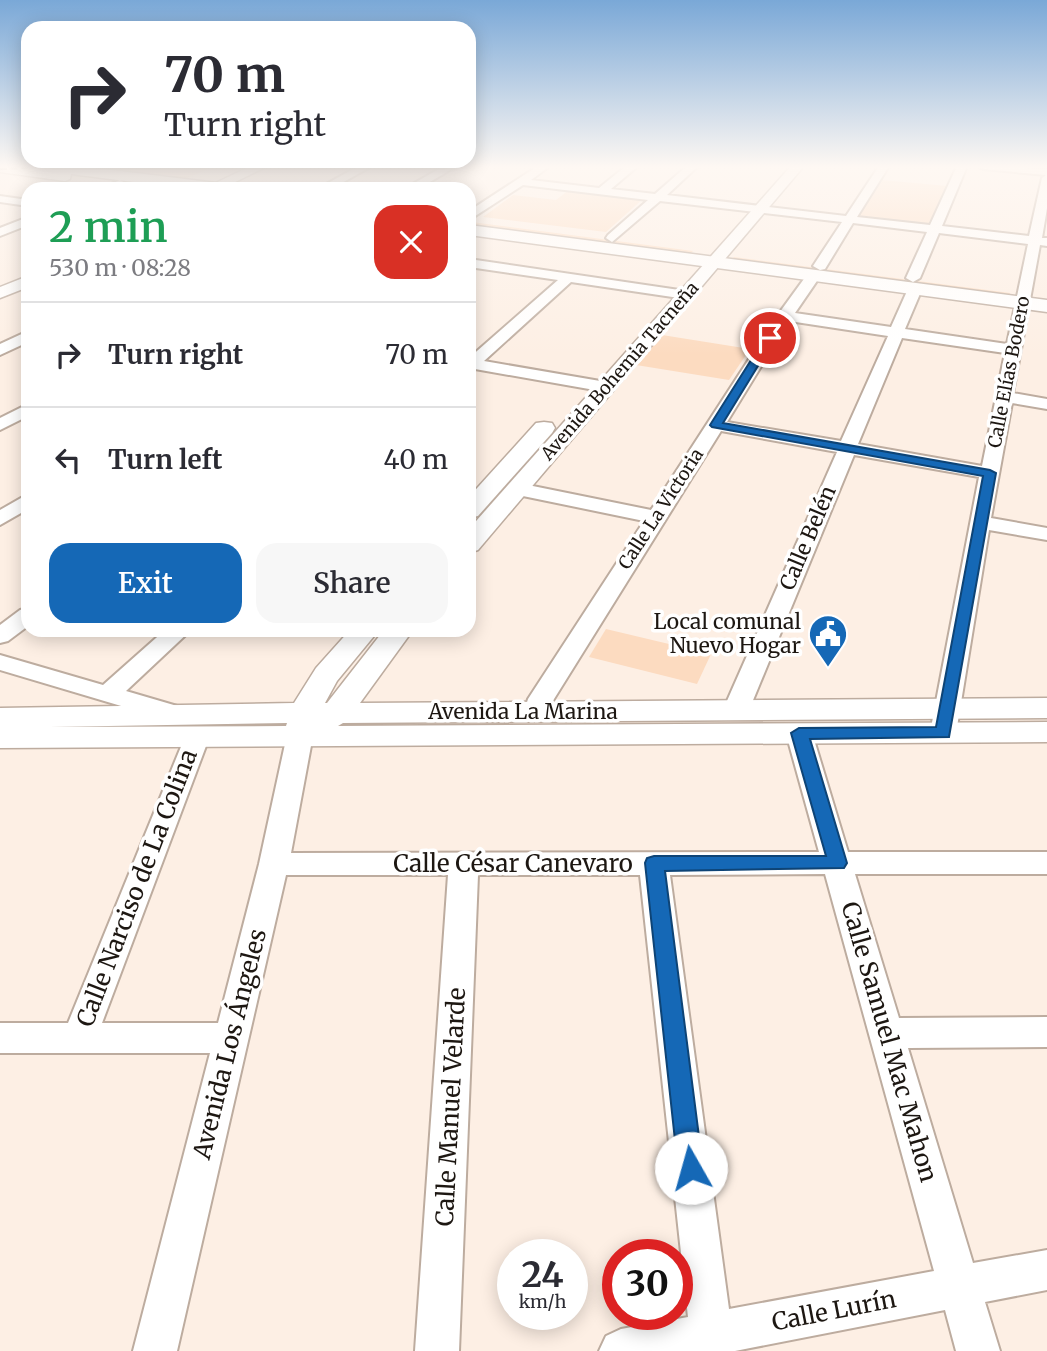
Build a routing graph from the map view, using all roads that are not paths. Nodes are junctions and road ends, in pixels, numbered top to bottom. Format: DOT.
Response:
graph roads {
  1 [pos="544,229"];
  2 [pos="623,229"];
  3 [pos="738,229"];
  4 [pos="844,229"];
  5 [pos="934,229"];
  6 [pos="476,231"];
  7 [pos="612,239"];
  8 [pos="1041,241"];
  9 [pos="709,254"];
  10 [pos="476,264"];
  11 [pos="488,266"];
  12 [pos="817,271"];
  13 [pos="476,275"];
  14 [pos="568,278"];
  15 [pos="21,280"];
  16 [pos="0,281"];
  17 [pos="21,282"];
  18 [pos="914,283"];
  19 [pos="0,293"];
  20 [pos="676,293"];
  21 [pos="1047,296"];
  22 [pos="1023,298"];
  23 [pos="1047,306"];
  24 [pos="784,316"];
  25 [pos="895,333"];
  26 [pos="21,340"];
  27 [pos="0,350"];
  28 [pos="1013,350"];
  29 [pos="476,359"];
  30 [pos="476,365"];
  31 [pos="584,383"];
  32 [pos="606,387"];
  33 [pos="1004,397"];
  34 [pos="1047,404"];
  35 [pos="716,425"];
  36 [pos="846,448"];
  37 [pos="990,473"];
  38 [pos="517,489"];
  39 [pos="21,505"];
  40 [pos="477,514"];
  41 [pos="654,517"];
  42 [pos="0,519"];
  43 [pos="980,522"];
  44 [pos="1047,534"];
  45 [pos="21,620"];
  46 [pos="0,636"];
  47 [pos="171,637"];
  48 [pos="359,637"];
  49 [pos="394,637"];
  50 [pos="0,662"];
  51 [pos="108,694"];
  52 [pos="1047,708"];
  53 [pos="736,710"];
  54 [pos="537,712"];
  55 [pos="336,713"];
  56 [pos="175,714"];
  57 [pos="0,718"];
  58 [pos="945,721"];
  59 [pos="302,724"];
  60 [pos="1047,732"];
  61 [pos="799,733"];
  62 [pos="0,738"];
  63 [pos="196,738"];
  64 [pos="654,863"];
  65 [pos="837,863"];
  66 [pos="1047,863"];
  67 [pos="274,864"];
  68 [pos="464,864"];
  69 [pos="1047,1032"];
  70 [pos="886,1033"];
  71 [pos="232,1038"];
  72 [pos="79,1039"];
  73 [pos="3,1046"];
  74 [pos="1047,1270"];
  75 [pos="960,1287"];
  76 [pos="712,1342"];
  77 [pos="155,1351"];
  78 [pos="438,1351"];
  79 [pos="621,1351"];
  80 [pos="978,1351"];
  1 -- 7 [label="main road"];
  2 -- 7 [label="street"];
  3 -- 9 [label="street, Avenida Bohemia Tacneña"];
  4 -- 12 [label="street, Calle La Victoria"];
  5 -- 8 [label="street"];
  5 -- 18 [label="street, Calle Belén"];
  6 -- 9 [label="main road"];
  7 -- 9 [label="main road"];
  8 -- 22 [label="street, Calle Elías Bodero"];
  9 -- 12 [label="main road"];
  9 -- 20 [label="street, Avenida Bohemia Tacneña"];
  10 -- 11 [label="street"];
  11 -- 13 [label="street"];
  11 -- 14 [label="street"];
  12 -- 18 [label="main road"];
  12 -- 24 [label="street, Calle La Victoria"];
  14 -- 20 [label="street"];
  14 -- 29 [label="street"];
  15 -- 16 [label="street"];
  17 -- 19 [label="street"];
  18 -- 22 [label="main road"];
  18 -- 25 [label="street, Calle Belén"];
  20 -- 31 [label="street, Avenida Bohemia Tacneña"];
  20 -- 32 [label="street, Avenida Bohemia Tacneña"];
  21 -- 22 [label="main road"];
  22 -- 23 [label="main road"];
  22 -- 28 [label="street, Calle Elías Bodero"];
  24 -- 25 [label="street"];
  24 -- 35 [label="street, Calle La Victoria"];
  25 -- 28 [label="street"];
  25 -- 36 [label="street, Calle Belén"];
  26 -- 27 [label="street"];
  28 -- 33 [label="street, Calle Elías Bodero"];
  30 -- 31 [label="street"];
  31 -- 32 [label="street"];
  31 -- 40 [label="street, Avenida Bohemia Tacneña"];
  32 -- 38 [label="street, Avenida Bohemia Tacneña"];
  33 -- 34 [label="street"];
  33 -- 37 [label="street, Calle Elías Bodero"];
  35 -- 36 [label="street"];
  35 -- 41 [label="street, Calle La Victoria"];
  36 -- 37 [label="street"];
  36 -- 53 [label="street, Calle Belén"];
  37 -- 43 [label="street, Calle Elías Bodero"];
  38 -- 40 [label="street, Avenida Bohemia Tacneña"];
  38 -- 41 [label="street"];
  39 -- 42 [label="street"];
  41 -- 54 [label="street, Calle La Victoria"];
  43 -- 44 [label="street"];
  43 -- 58 [label="street, Calle Elías Bodero"];
  45 -- 46 [label="street"];
  47 -- 51 [label="street"];
  48 -- 59 [label="street"];
  49 -- 55 [label="street"];
  50 -- 51 [label="street"];
  51 -- 56 [label="street"];
  52 -- 58 [label="street, Avenida La Marina"];
  53 -- 54 [label="street, Avenida La Marina"];
  53 -- 58 [label="street, Avenida La Marina"];
  54 -- 55 [label="street, Avenida La Marina"];
  55 -- 59 [label="street, Avenida La Marina"];
  56 -- 57 [label="street, Avenida La Marina"];
  56 -- 59 [label="street, Avenida La Marina"];
  58 -- 60 [label="street, Avenida La Marina"];
  58 -- 61 [label="street, Avenida La Marina"];
  59 -- 61 [label="street, Avenida La Marina"];
  59 -- 63 [label="street, Avenida La Marina"];
  59 -- 67 [label="street, Avenida Los Ángeles"];
  61 -- 65 [label="street, Calle Samuel Mac Mahon"];
  62 -- 63 [label="street, Avenida La Marina"];
  63 -- 72 [label="street, Calle Narciso de La Colina"];
  64 -- 65 [label="street, Calle César Canevaro"];
  64 -- 68 [label="street, Calle César Canevaro"];
  64 -- 76 [label="street"];
  65 -- 66 [label="street, Calle César Canevaro"];
  65 -- 70 [label="street, Calle Samuel Mac Mahon"];
  67 -- 68 [label="street, Calle César Canevaro"];
  67 -- 71 [label="street, Avenida Los Ángeles"];
  68 -- 78 [label="street, Calle Manuel Velarde"];
  69 -- 70 [label="street"];
  70 -- 75 [label="street, Calle Samuel Mac Mahon"];
  71 -- 72 [label="street"];
  71 -- 77 [label="street, Avenida Los Ángeles"];
  72 -- 73 [label="street"];
  74 -- 75 [label="street, Calle Lurín"];
  75 -- 76 [label="street, Calle Lurín"];
  75 -- 80 [label="street, Calle Samuel Mac Mahon"];
  76 -- 79 [label="street, Calle Lurín"];
}
